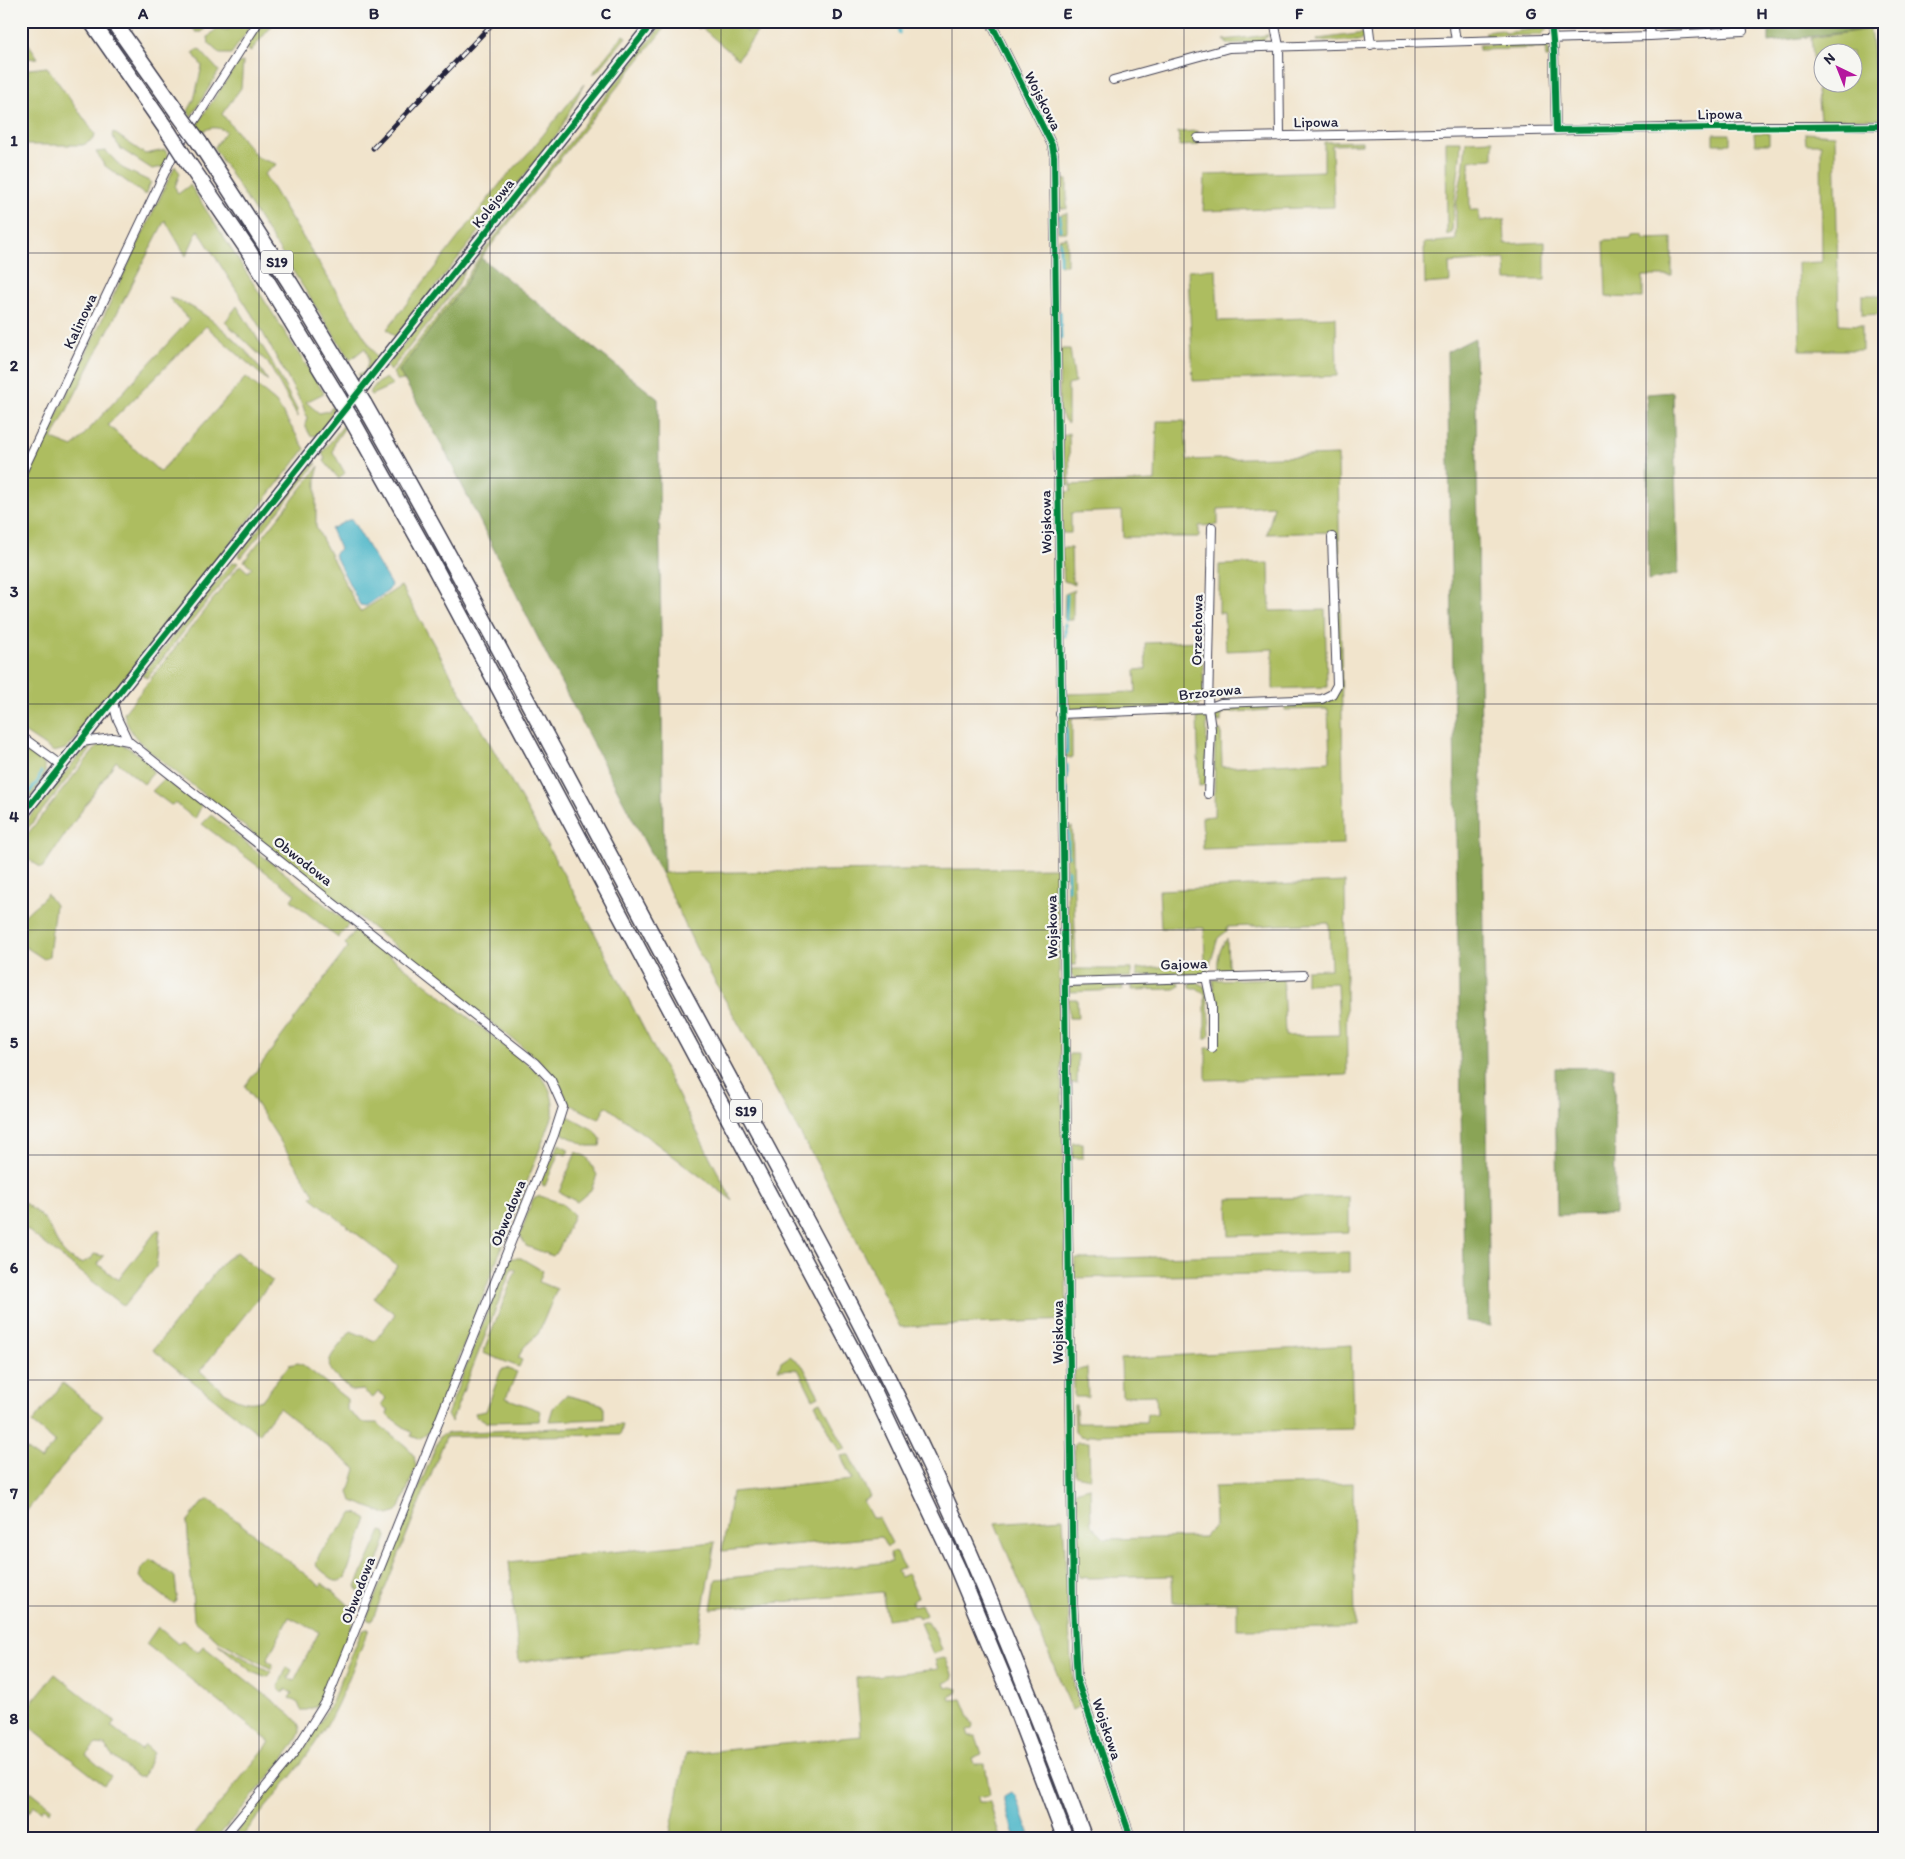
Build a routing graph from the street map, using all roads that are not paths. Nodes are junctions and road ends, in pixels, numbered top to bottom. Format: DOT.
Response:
graph roads {
  1 [pos="91,21"];
  2 [pos="113,21"];
  3 [pos="259,21"];
  4 [pos="654,21"];
  5 [pos="990,21"];
  6 [pos="1274,21"];
  7 [pos="1368,21"];
  8 [pos="1453,21"];
  9 [pos="1551,21"];
  10 [pos="1648,21"];
  11 [pos="1741,21"];
  12 [pos="1650,36"];
  13 [pos="1553,38"];
  14 [pos="1456,41"];
  15 [pos="1371,44"];
  16 [pos="1279,46"];
  17 [pos="1113,80"];
  18 [pos="1884,126"];
  19 [pos="1556,130"];
  20 [pos="1280,137"];
  21 [pos="1198,138"];
  22 [pos="352,401"];
  23 [pos="21,475"];
  24 [pos="1212,527"];
  25 [pos="1332,537"];
  26 [pos="113,702"];
  27 [pos="1208,708"];
  28 [pos="1060,714"];
  29 [pos="21,736"];
  30 [pos="128,741"];
  31 [pos="81,742"];
  32 [pos="62,766"];
  33 [pos="1208,794"];
  34 [pos="21,816"];
  35 [pos="1303,974"];
  36 [pos="1206,977"];
  37 [pos="1066,982"];
  38 [pos="1212,1048"];
  39 [pos="223,1838"];
  40 [pos="1065,1838"];
  41 [pos="1084,1838"];
  42 [pos="1131,1838"];
  1 -- 22 [label="highway, S19, bridge"];
  2 -- 22 [label="highway, S19, bridge"];
  3 -- 23 [label="street, Kalinowa"];
  4 -- 22 [label="street, Kolejowa"];
  5 -- 28 [label="street, Wojskowa"];
  6 -- 16 [label="street"];
  7 -- 15 [label="street"];
  8 -- 14 [label="street"];
  9 -- 13 [label="street"];
  10 -- 12 [label="street"];
  11 -- 12 [label="street"];
  12 -- 13 [label="street"];
  13 -- 14 [label="street"];
  13 -- 19 [label="street"];
  14 -- 15 [label="street"];
  15 -- 16 [label="street"];
  16 -- 17 [label="street"];
  16 -- 20 [label="street"];
  18 -- 19 [label="street, Lipowa"];
  19 -- 20 [label="street, Lipowa"];
  20 -- 21 [label="street, Lipowa"];
  22 -- 26 [label="street, Kolejowa"];
  22 -- 40 [label="highway, S19, bridge"];
  22 -- 41 [label="highway, S19"];
  24 -- 27 [label="street, Orzechowa"];
  25 -- 27 [label="street, Brzozowa"];
  26 -- 30 [label="street, Obwodowa"];
  26 -- 31 [label="street, Kolejowa"];
  27 -- 28 [label="street, Brzozowa"];
  27 -- 33 [label="street, Orzechowa"];
  28 -- 37 [label="street, Wojskowa"];
  29 -- 32 [label="street"];
  30 -- 31 [label="street"];
  30 -- 39 [label="street, Obwodowa"];
  31 -- 32 [label="street, Kolejowa"];
  32 -- 34 [label="street"];
  35 -- 36 [label="street, Gajowa"];
  36 -- 37 [label="street, Gajowa"];
  36 -- 38 [label="street"];
  37 -- 42 [label="street, Wojskowa"];
}
